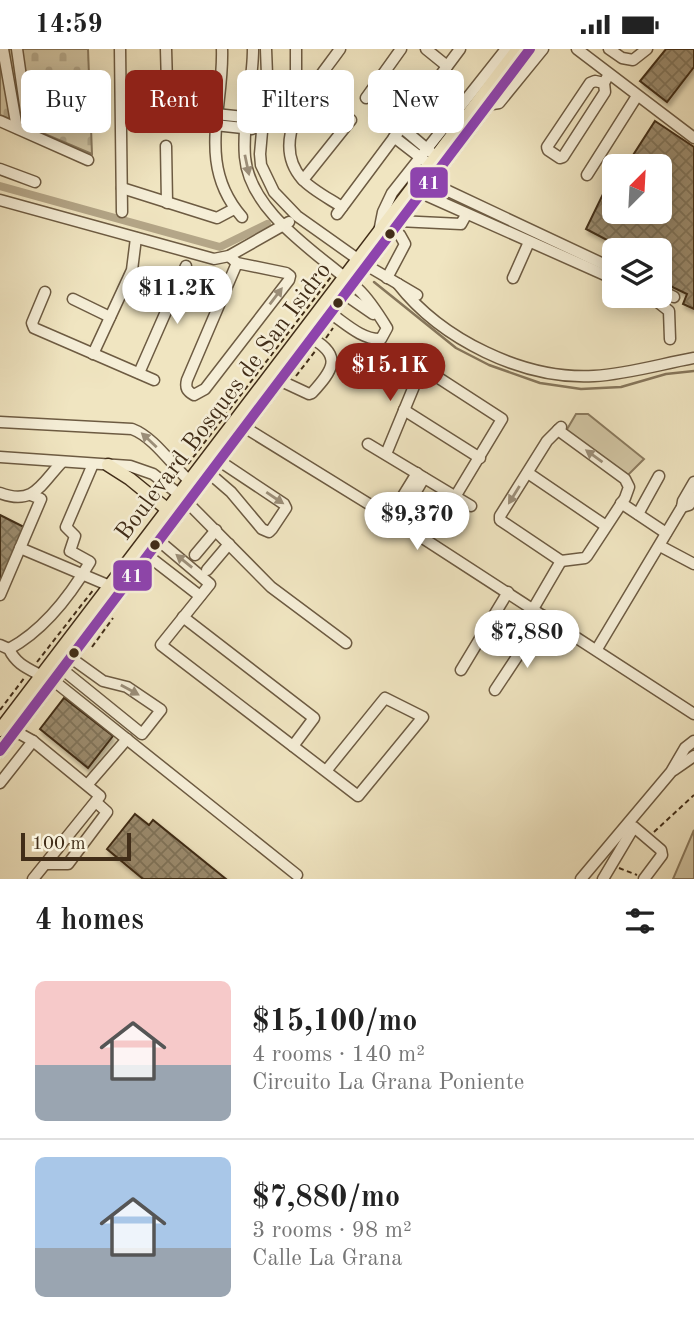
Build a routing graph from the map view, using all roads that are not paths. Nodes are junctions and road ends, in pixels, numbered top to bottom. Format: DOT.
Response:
graph roads {
  1 [pos="3,49"];
  2 [pos="17,49"];
  3 [pos="120,49"];
  4 [pos="166,49"];
  5 [pos="222,49"];
  6 [pos="253,49"];
  7 [pos="267,49"];
  8 [pos="296,49"];
  9 [pos="340,49"];
  10 [pos="401,49"];
  11 [pos="426,49"];
  12 [pos="460,49"];
  13 [pos="506,49"];
  14 [pos="518,49"];
  15 [pos="530,49"];
  16 [pos="543,49"];
  17 [pos="576,49"];
  18 [pos="609,49"];
  19 [pos="647,49"];
  20 [pos="447,66"];
  21 [pos="166,70"];
  22 [pos="220,70"];
  23 [pos="251,70"];
  24 [pos="267,70"];
  25 [pos="296,70"];
  26 [pos="444,70"];
  27 [pos="21,77"];
  28 [pos="606,79"];
  29 [pos="637,96"];
  30 [pos="366,98"];
  31 [pos="486,105"];
  32 [pos="0,121"];
  33 [pos="17,128"];
  34 [pos="21,130"];
  35 [pos="29,133"];
  36 [pos="215,133"];
  37 [pos="246,133"];
  38 [pos="261,133"];
  39 [pos="341,133"];
  40 [pos="397,133"];
  41 [pos="407,133"];
  42 [pos="394,137"];
  43 [pos="694,138"];
  44 [pos="166,146"];
  45 [pos="88,160"];
  46 [pos="433,160"];
  47 [pos="0,169"];
  48 [pos="587,175"];
  49 [pos="303,180"];
  50 [pos="35,182"];
  51 [pos="425,187"];
  52 [pos="122,188"];
  53 [pos="0,200"];
  54 [pos="167,202"];
  55 [pos="122,212"];
  56 [pos="466,215"];
  57 [pos="297,216"];
  58 [pos="285,225"];
  59 [pos="390,228"];
  60 [pos="132,237"];
  61 [pos="529,242"];
  62 [pos="233,260"];
  63 [pos="363,262"];
  64 [pos="602,264"];
  65 [pos="186,266"];
  66 [pos="602,274"];
  67 [pos="513,278"];
  68 [pos="393,281"];
  69 [pos="350,287"];
  70 [pos="46,292"];
  71 [pos="417,295"];
  72 [pos="73,299"];
  73 [pos="665,308"];
  74 [pos="330,313"];
  75 [pos="110,317"];
  76 [pos="382,320"];
  77 [pos="311,338"];
  78 [pos="670,339"];
  79 [pos="93,354"];
  80 [pos="694,358"];
  81 [pos="139,373"];
  82 [pos="154,380"];
  83 [pos="279,380"];
  84 [pos="404,410"];
  85 [pos="0,422"];
  86 [pos="240,424"];
  87 [pos="368,443"];
  88 [pos="386,454"];
  89 [pos="0,457"];
  90 [pos="480,458"];
  91 [pos="218,460"];
  92 [pos="62,462"];
  93 [pos="93,464"];
  94 [pos="108,465"];
  95 [pos="209,473"];
  96 [pos="528,473"];
  97 [pos="420,475"];
  98 [pos="659,476"];
  99 [pos="694,482"];
  100 [pos="193,485"];
  101 [pos="0,493"];
  102 [pos="31,495"];
  103 [pos="455,497"];
  104 [pos="694,497"];
  105 [pos="183,498"];
  106 [pos="621,503"];
  107 [pos="471,506"];
  108 [pos="682,507"];
  109 [pos="168,510"];
  110 [pos="638,514"];
  111 [pos="394,519"];
  112 [pos="606,526"];
  113 [pos="216,530"];
  114 [pos="666,533"];
  115 [pos="158,540"];
  116 [pos="229,544"];
  117 [pos="660,546"];
  118 [pos="20,548"];
  119 [pos="147,555"];
  120 [pos="195,555"];
  121 [pos="561,561"];
  122 [pos="694,564"];
  123 [pos="207,570"];
  124 [pos="81,575"];
  125 [pos="108,588"];
  126 [pos="508,592"];
  127 [pos="0,595"];
  128 [pos="200,596"];
  129 [pos="534,609"];
  130 [pos="544,615"];
  131 [pos="183,617"];
  132 [pos="346,643"];
  133 [pos="5,647"];
  134 [pos="597,649"];
  135 [pos="71,658"];
  136 [pos="63,670"];
  137 [pos="461,670"];
  138 [pos="41,676"];
  139 [pos="54,681"];
  140 [pos="495,690"];
  141 [pos="693,711"];
  142 [pos="7,728"];
  143 [pos="127,739"];
  144 [pos="33,741"];
  145 [pos="694,741"];
  146 [pos="293,746"];
  147 [pos="0,751"];
  148 [pos="694,756"];
  149 [pos="326,771"];
  150 [pos="671,772"];
  151 [pos="0,783"];
  152 [pos="88,785"];
  153 [pos="97,803"];
  154 [pos="46,864"];
  155 [pos="297,875"];
  156 [pos="645,878"];
  157 [pos="33,879"];
  158 [pos="581,879"];
  159 [pos="603,879"];
  1 -- 33 [label="street"];
  2 -- 27 [label="street"];
  3 -- 52 [label="street"];
  4 -- 21 [label="street"];
  5 -- 22 [label="street"];
  6 -- 23 [label="street"];
  7 -- 24 [label="street"];
  8 -- 25 [label="street"];
  9 -- 49 [label="street"];
  10 -- 30 [label="street"];
  11 -- 20 [label="street"];
  12 -- 20 [label="street"];
  13 -- 46 [label="street, Boulevard Bosques de San Isidro"];
  14 -- 46 [label="main road, Boulevard Bosques de San Isidro"];
  15 -- 31 [label="main road, Boulevard Bosques de San Isidro"];
  16 -- 31 [label="street, Boulevard Bosques de San Isidro"];
  17 -- 28 [label="street"];
  18 -- 19 [label="street"];
  20 -- 26 [label="street"];
  28 -- 28 [label="street"];
  28 -- 29 [label="street"];
  29 -- 43 [label="street"];
  29 -- 48 [label="street"];
  31 -- 46 [label="main road, Boulevard Bosques de San Isidro"];
  32 -- 33 [label="street"];
  33 -- 34 [label="street"];
  35 -- 45 [label="street"];
  36 -- 54 [label="street"];
  37 -- 58 [label="street, one-way"];
  38 -- 57 [label="street"];
  39 -- 49 [label="street"];
  40 -- 42 [label="street"];
  41 -- 46 [label="street"];
  42 -- 46 [label="street"];
  42 -- 49 [label="street"];
  44 -- 54 [label="street"];
  46 -- 51 [label="main road, Boulevard Bosques de San Isidro"];
  46 -- 59 [label="main road, Boulevard Bosques de San Isidro"];
  47 -- 50 [label="street"];
  51 -- 56 [label="street"];
  51 -- 59 [label="main road, Boulevard Bosques de San Isidro"];
  51 -- 64 [label="street"];
  52 -- 54 [label="street"];
  52 -- 55 [label="street"];
  53 -- 60 [label="street"];
  56 -- 59 [label="street"];
  56 -- 61 [label="street"];
  57 -- 58 [label="street"];
  57 -- 63 [label="street"];
  58 -- 62 [label="street"];
  58 -- 69 [label="street"];
  59 -- 63 [label="main road, Boulevard Bosques de San Isidro"];
  59 -- 68 [label="street"];
  60 -- 62 [label="street"];
  60 -- 75 [label="street"];
  61 -- 66 [label="street"];
  61 -- 67 [label="street"];
  62 -- 62 [label="street, one-way"];
  63 -- 68 [label="street"];
  63 -- 69 [label="main road, Boulevard Bosques de San Isidro"];
  65 -- 81 [label="street"];
  68 -- 71 [label="street"];
  68 -- 80 [label="street"];
  69 -- 74 [label="main road, Boulevard Bosques de San Isidro"];
  69 -- 76 [label="street"];
  69 -- 76 [label="street"];
  69 -- 86 [label="main road, Boulevard Bosques de San Isidro"];
  70 -- 79 [label="street"];
  72 -- 75 [label="street"];
  73 -- 78 [label="street"];
  74 -- 76 [label="street"];
  74 -- 77 [label="main road, Boulevard Bosques de San Isidro"];
  75 -- 79 [label="street"];
  77 -- 83 [label="main road, Boulevard Bosques de San Isidro"];
  77 -- 83 [label="street"];
  79 -- 81 [label="street"];
  81 -- 82 [label="street"];
  83 -- 86 [label="main road, Boulevard Bosques de San Isidro"];
  84 -- 88 [label="street"];
  84 -- 90 [label="street"];
  84 -- 90 [label="street"];
  100 -- 85 [label="street, one-way"];
  86 -- 91 [label="main road, Boulevard Bosques de San Isidro"];
  86 -- 100 [label="main road, Boulevard Bosques de San Isidro"];
  86 -- 111 [label="street"];
  87 -- 88 [label="street"];
  88 -- 97 [label="street"];
  89 -- 92 [label="street"];
  90 -- 103 [label="street"];
  91 -- 95 [label="main road, Boulevard Bosques de San Isidro"];
  91 -- 95 [label="street, one-way"];
  92 -- 93 [label="street"];
  92 -- 102 [label="street"];
  93 -- 94 [label="street"];
  93 -- 124 [label="street"];
  94 -- 105 [label="street"];
  94 -- 109 [label="main road"];
  95 -- 100 [label="main road, Boulevard Bosques de San Isidro"];
  106 -- 96 [label="street, one-way"];
  96 -- 112 [label="street"];
  96 -- 121 [label="street, one-way"];
  97 -- 103 [label="street"];
  97 -- 111 [label="street"];
  98 -- 110 [label="street"];
  99 -- 108 [label="street"];
  100 -- 105 [label="main road, Boulevard Bosques de San Isidro"];
  101 -- 102 [label="street"];
  102 -- 118 [label="street"];
  103 -- 107 [label="street"];
  104 -- 108 [label="street"];
  105 -- 109 [label="main road, Boulevard Bosques de San Isidro"];
  105 -- 113 [label="street"];
  105 -- 115 [label="main road, Boulevard Bosques de San Isidro"];
  106 -- 110 [label="street"];
  106 -- 112 [label="street"];
  108 -- 114 [label="street"];
  109 -- 125 [label="main road, Boulevard Bosques de San Isidro"];
  110 -- 114 [label="street"];
  111 -- 126 [label="street"];
  112 -- 121 [label="street"];
  113 -- 116 [label="street"];
  113 -- 120 [label="street"];
  114 -- 117 [label="street"];
  115 -- 119 [label="main road, Boulevard Bosques de San Isidro"];
  128 -- 115 [label="street, one-way"];
  116 -- 123 [label="street"];
  116 -- 132 [label="street"];
  117 -- 122 [label="street"];
  117 -- 134 [label="street"];
  118 -- 124 [label="street"];
  118 -- 127 [label="street"];
  119 -- 128 [label="street"];
  119 -- 135 [label="main road, Boulevard Bosques de San Isidro"];
  121 -- 129 [label="street"];
  124 -- 125 [label="street"];
  124 -- 133 [label="street"];
  125 -- 138 [label="main road, Boulevard Bosques de San Isidro"];
  126 -- 129 [label="street"];
  126 -- 137 [label="street"];
  128 -- 131 [label="street"];
  129 -- 130 [label="street"];
  130 -- 134 [label="street"];
  130 -- 140 [label="street"];
  131 -- 146 [label="street"];
  131 -- 146 [label="street"];
  133 -- 138 [label="street"];
  134 -- 141 [label="street"];
  135 -- 136 [label="main road, Boulevard Bosques de San Isidro"];
  135 -- 136 [label="street, one-way"];
  136 -- 139 [label="main road, Boulevard Bosques de San Isidro"];
  138 -- 142 [label="main road, Boulevard Bosques de San Isidro"];
  139 -- 142 [label="main road, Boulevard Bosques de San Isidro"];
  139 -- 143 [label="street"];
  142 -- 144 [label="street"];
  142 -- 147 [label="main road, Boulevard Bosques de San Isidro"];
  143 -- 152 [label="street"];
  143 -- 155 [label="street"];
  144 -- 151 [label="street"];
  144 -- 152 [label="street"];
  145 -- 150 [label="street"];
  146 -- 149 [label="street"];
  148 -- 150 [label="street"];
  149 -- 149 [label="street"];
  150 -- 158 [label="street"];
  152 -- 153 [label="street"];
  153 -- 154 [label="street"];
  153 -- 154 [label="street"];
  154 -- 157 [label="street"];
  156 -- 159 [label="street"];
}
